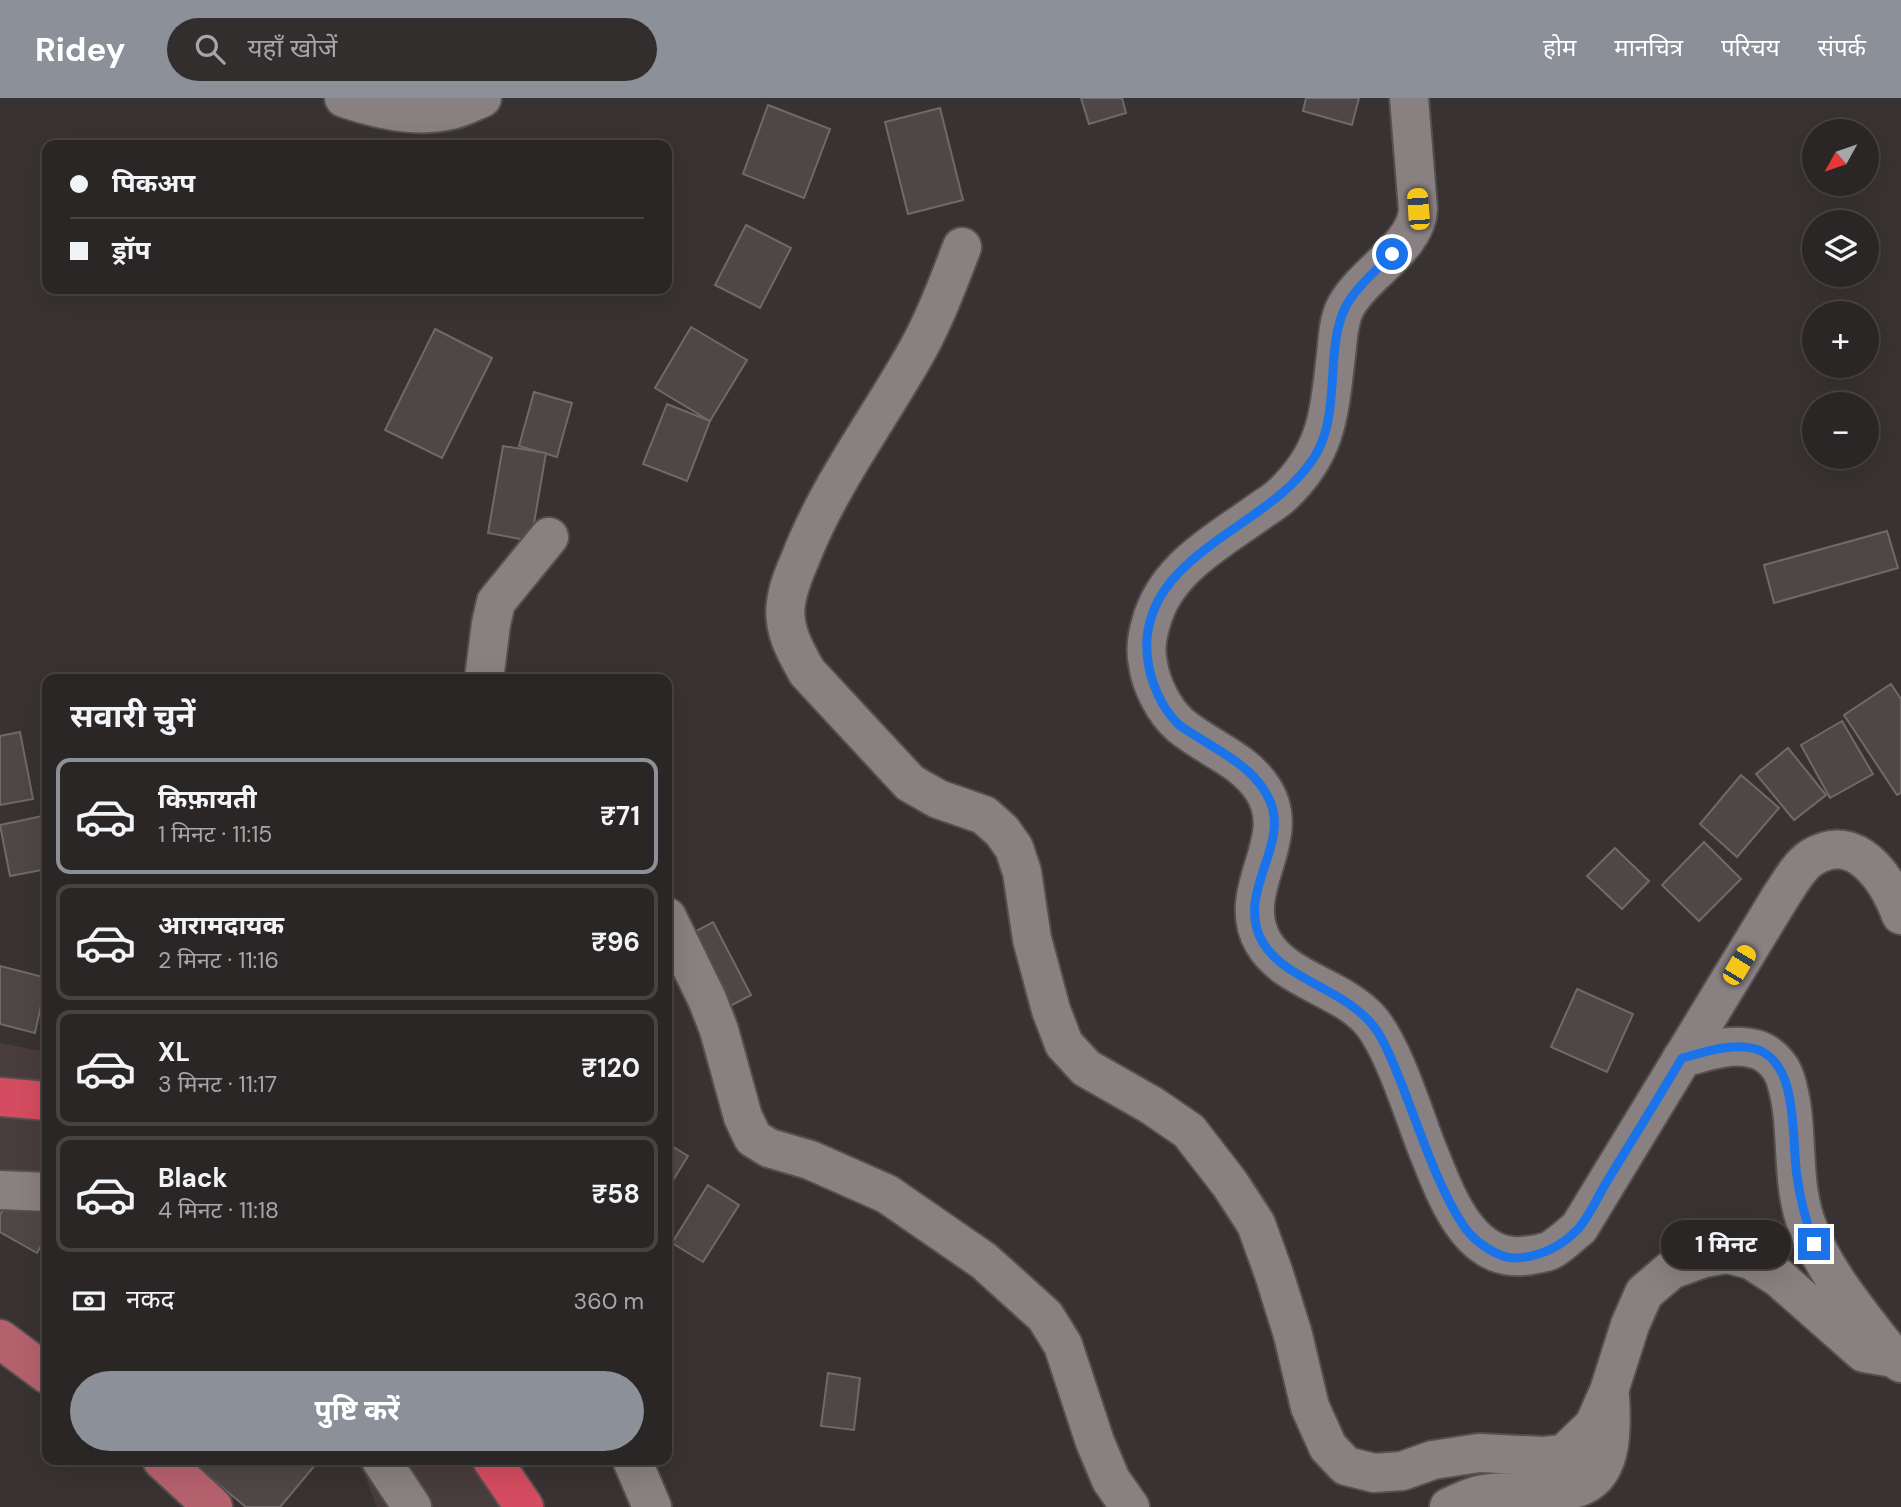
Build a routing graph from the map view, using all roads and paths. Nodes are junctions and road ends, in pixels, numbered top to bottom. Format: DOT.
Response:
graph roads {
  1 [pos="344,98"];
  2 [pos="482,98"];
  3 [pos="1409,98"];
  4 [pos="962,247"];
  5 [pos="549,537"];
  6 [pos="485,674"];
  7 [pos="1901,915"];
  8 [pos="672,927"];
  9 [pos="1682,1058"];
  10 [pos="0,1097"];
  11 [pos="42,1101"];
  12 [pos="0,1190"];
  13 [pos="42,1192"];
  14 [pos="0,1339"];
  15 [pos="1898,1360"];
  16 [pos="42,1370"];
  17 [pos="1609,1391"];
  18 [pos="167,1465"];
  19 [pos="384,1465"];
  20 [pos="495,1465"];
  21 [pos="634,1465"];
  22 [pos="213,1507"];
  23 [pos="412,1507"];
  24 [pos="524,1507"];
  25 [pos="652,1507"];
  26 [pos="1130,1507"];
  27 [pos="1449,1507"];
  1 -- 2 [label="street"];
  3 -- 9 [label="street"];
  4 -- 17 [label="street"];
  5 -- 6 [label="street"];
  7 -- 9 [label="street"];
  8 -- 26 [label="street"];
  9 -- 15 [label="street"];
  10 -- 11 [label="highway"];
  12 -- 13 [label="street"];
  14 -- 16 [label="main road"];
  15 -- 17 [label="street"];
  17 -- 27 [label="street"];
  18 -- 22 [label="main road"];
  19 -- 23 [label="street"];
  20 -- 24 [label="highway"];
  21 -- 25 [label="street"];
}
